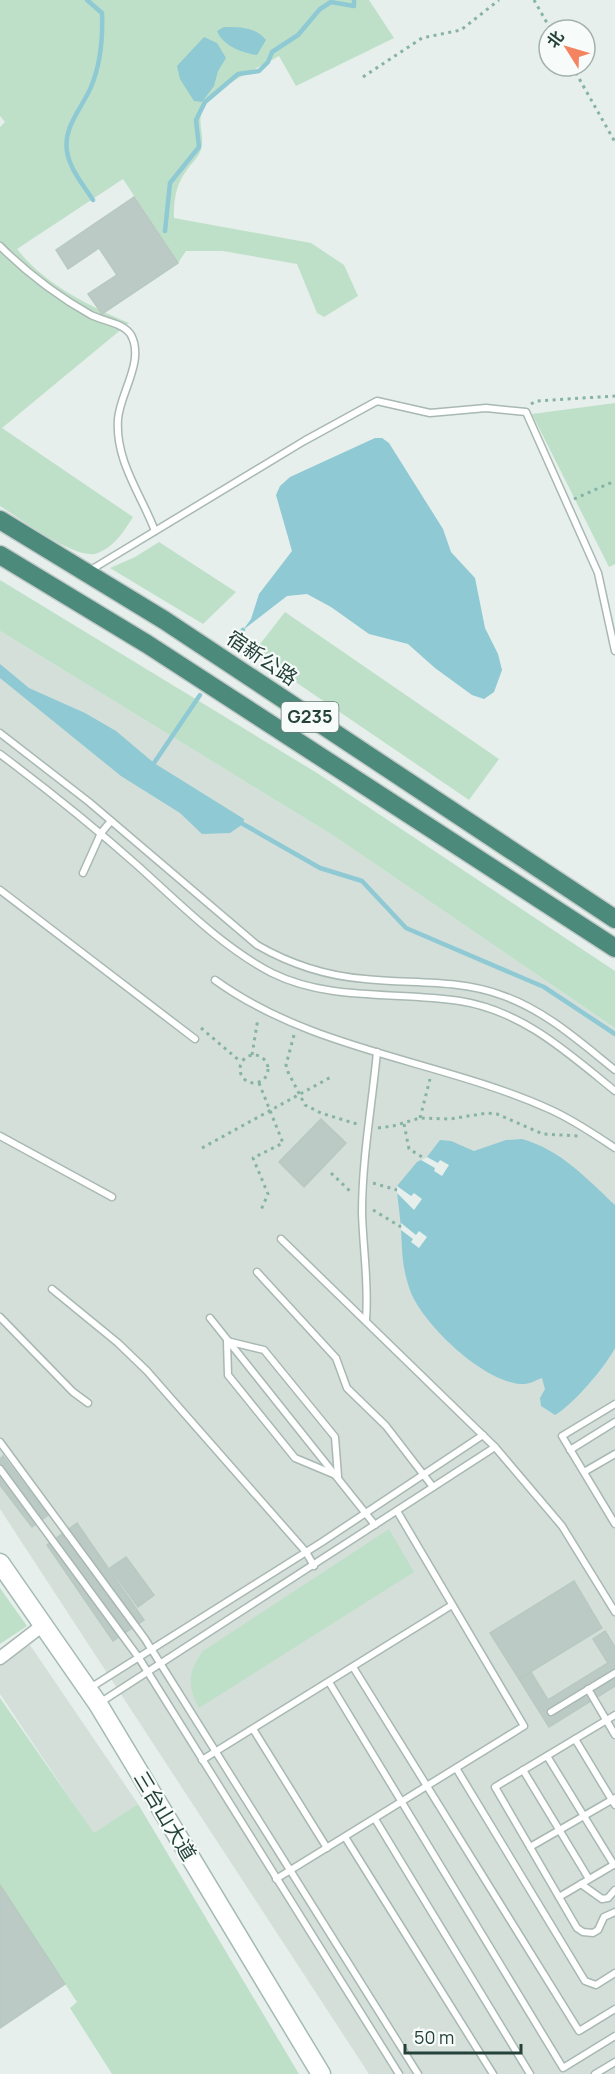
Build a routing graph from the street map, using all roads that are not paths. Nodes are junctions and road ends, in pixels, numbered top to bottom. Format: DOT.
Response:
graph roads {
  1 [pos="0,246"];
  2 [pos="0,520"];
  3 [pos="155,531"];
  4 [pos="0,555"];
  5 [pos="86,573"];
  6 [pos="615,651"];
  7 [pos="0,733"];
  8 [pos="0,754"];
  9 [pos="111,821"];
  10 [pos="101,833"];
  11 [pos="83,873"];
  12 [pos="0,890"];
  13 [pos="615,919"];
  14 [pos="615,948"];
  15 [pos="215,980"];
  16 [pos="195,1039"];
  17 [pos="377,1052"];
  18 [pos="615,1070"];
  19 [pos="615,1091"];
  20 [pos="0,1136"];
  21 [pos="615,1148"];
  22 [pos="112,1197"];
  23 [pos="281,1239"];
  24 [pos="257,1272"];
  25 [pos="52,1289"];
  26 [pos="0,1317"];
  27 [pos="210,1318"];
  28 [pos="366,1320"];
  29 [pos="227,1341"];
  30 [pos="88,1403"];
  31 [pos="615,1404"];
  32 [pos="615,1422"];
  33 [pos="483,1435"];
  34 [pos="0,1442"];
  35 [pos="495,1447"];
  36 [pos="570,1450"];
  37 [pos="615,1454"];
  38 [pos="0,1469"];
  39 [pos="584,1472"];
  40 [pos="423,1474"];
  41 [pos="338,1476"];
  42 [pos="434,1487"];
  43 [pos="367,1512"];
  44 [pos="397,1512"];
  45 [pos="612,1514"];
  46 [pos="615,1524"];
  47 [pos="375,1526"];
  48 [pos="306,1552"];
  49 [pos="0,1563"];
  50 [pos="314,1566"];
  51 [pos="452,1605"];
  52 [pos="615,1612"];
  53 [pos="43,1625"];
  54 [pos="152,1650"];
  55 [pos="0,1658"];
  56 [pos="139,1658"];
  57 [pos="161,1663"];
  58 [pos="353,1667"];
  59 [pos="147,1672"];
  60 [pos="615,1673"];
  61 [pos="329,1682"];
  62 [pos="588,1689"];
  63 [pos="93,1697"];
  64 [pos="551,1712"];
  65 [pos="615,1715"];
  66 [pos="606,1720"];
  67 [pos="253,1729"];
  68 [pos="615,1734"];
  69 [pos="575,1739"];
  70 [pos="216,1752"];
  71 [pos="547,1756"];
  72 [pos="202,1760"];
  73 [pos="456,1768"];
  74 [pos="523,1770"];
  75 [pos="427,1786"];
  76 [pos="403,1801"];
  77 [pos="614,1801"];
  78 [pos="584,1816"];
  79 [pos="375,1819"];
  80 [pos="560,1830"];
  81 [pos="345,1837"];
  82 [pos="530,1847"];
  83 [pos="327,1848"];
  84 [pos="615,1865"];
  85 [pos="291,1871"];
  86 [pos="589,1879"];
  87 [pos="276,1880"];
  88 [pos="581,1884"];
  89 [pos="615,1890"];
  90 [pos="559,1897"];
  91 [pos="615,1912"];
  92 [pos="615,1973"];
  93 [pos="615,2009"];
  94 [pos="615,2036"];
  95 [pos="615,2062"];
  96 [pos="321,2074"];
  97 [pos="399,2074"];
  98 [pos="418,2074"];
  99 [pos="493,2074"];
  100 [pos="530,2074"];
  101 [pos="595,2074"];
  1 -- 3 [label="lane"];
  2 -- 5 [label="highway, 宿新公路 / G235"];
  3 -- 5 [label="lane"];
  3 -- 6 [label="lane"];
  4 -- 14 [label="highway, G235"];
  5 -- 13 [label="highway, 宿新公路 / G235"];
  7 -- 9 [label="lane"];
  8 -- 10 [label="lane"];
  9 -- 10 [label="lane"];
  9 -- 18 [label="lane"];
  10 -- 11 [label="lane"];
  10 -- 19 [label="lane"];
  12 -- 16 [label="lane"];
  15 -- 17 [label="lane"];
  17 -- 21 [label="lane"];
  17 -- 28 [label="lane"];
  20 -- 22 [label="lane"];
  23 -- 28 [label="lane"];
  24 -- 40 [label="lane"];
  25 -- 48 [label="lane"];
  26 -- 30 [label="lane"];
  27 -- 29 [label="lane"];
  28 -- 33 [label="lane"];
  29 -- 41 [label="lane"];
  29 -- 41 [label="lane"];
  29 -- 41 [label="lane"];
  31 -- 36 [label="lane"];
  32 -- 36 [label="lane"];
  33 -- 35 [label="lane"];
  33 -- 40 [label="lane"];
  34 -- 54 [label="lane"];
  35 -- 42 [label="lane"];
  35 -- 52 [label="lane"];
  36 -- 39 [label="lane"];
  37 -- 39 [label="lane"];
  38 -- 56 [label="lane"];
  39 -- 45 [label="lane"];
  40 -- 42 [label="lane"];
  40 -- 43 [label="lane"];
  41 -- 43 [label="lane"];
  42 -- 44 [label="lane"];
  43 -- 47 [label="lane"];
  43 -- 48 [label="lane"];
  44 -- 47 [label="lane"];
  44 -- 51 [label="lane"];
  45 -- 46 [label="lane"];
  47 -- 50 [label="lane"];
  48 -- 50 [label="lane"];
  48 -- 54 [label="lane"];
  49 -- 53 [label="main road, 三台山大道"];
  50 -- 57 [label="lane"];
  51 -- 58 [label="lane"];
  51 -- 73 [label="lane"];
  53 -- 55 [label="street"];
  53 -- 63 [label="main road, 三台山大道"];
  54 -- 56 [label="lane"];
  54 -- 57 [label="lane"];
  56 -- 59 [label="lane"];
  56 -- 63 [label="lane"];
  57 -- 59 [label="lane"];
  57 -- 70 [label="lane"];
  58 -- 61 [label="lane"];
  58 -- 75 [label="lane"];
  59 -- 63 [label="lane"];
  59 -- 72 [label="lane"];
  60 -- 62 [label="lane"];
  61 -- 67 [label="lane"];
  61 -- 76 [label="lane"];
  62 -- 64 [label="lane"];
  62 -- 66 [label="lane"];
  63 -- 96 [label="main road, 三台山大道"];
  65 -- 66 [label="lane"];
  66 -- 68 [label="lane"];
  66 -- 69 [label="lane"];
  67 -- 70 [label="lane"];
  67 -- 83 [label="lane"];
  69 -- 71 [label="lane"];
  69 -- 77 [label="lane"];
  70 -- 72 [label="lane"];
  70 -- 85 [label="lane"];
  71 -- 74 [label="lane"];
  71 -- 78 [label="lane"];
  72 -- 87 [label="lane"];
  73 -- 75 [label="lane"];
  73 -- 92 [label="lane"];
  74 -- 80 [label="lane"];
  74 -- 82 [label="lane"];
  75 -- 76 [label="lane"];
  75 -- 93 [label="lane"];
  76 -- 79 [label="lane"];
  76 -- 94 [label="lane"];
  77 -- 78 [label="lane"];
  78 -- 80 [label="lane"];
  78 -- 84 [label="lane"];
  79 -- 81 [label="lane"];
  79 -- 100 [label="lane"];
  80 -- 82 [label="lane"];
  80 -- 86 [label="lane"];
  81 -- 83 [label="lane"];
  81 -- 99 [label="lane"];
  82 -- 90 [label="lane"];
  83 -- 85 [label="lane"];
  84 -- 86 [label="lane"];
  85 -- 87 [label="lane"];
  85 -- 98 [label="lane"];
  86 -- 88 [label="lane"];
  87 -- 97 [label="lane"];
  88 -- 89 [label="lane"];
  88 -- 90 [label="lane"];
  90 -- 91 [label="lane"];
  95 -- 101 [label="lane"];
}
